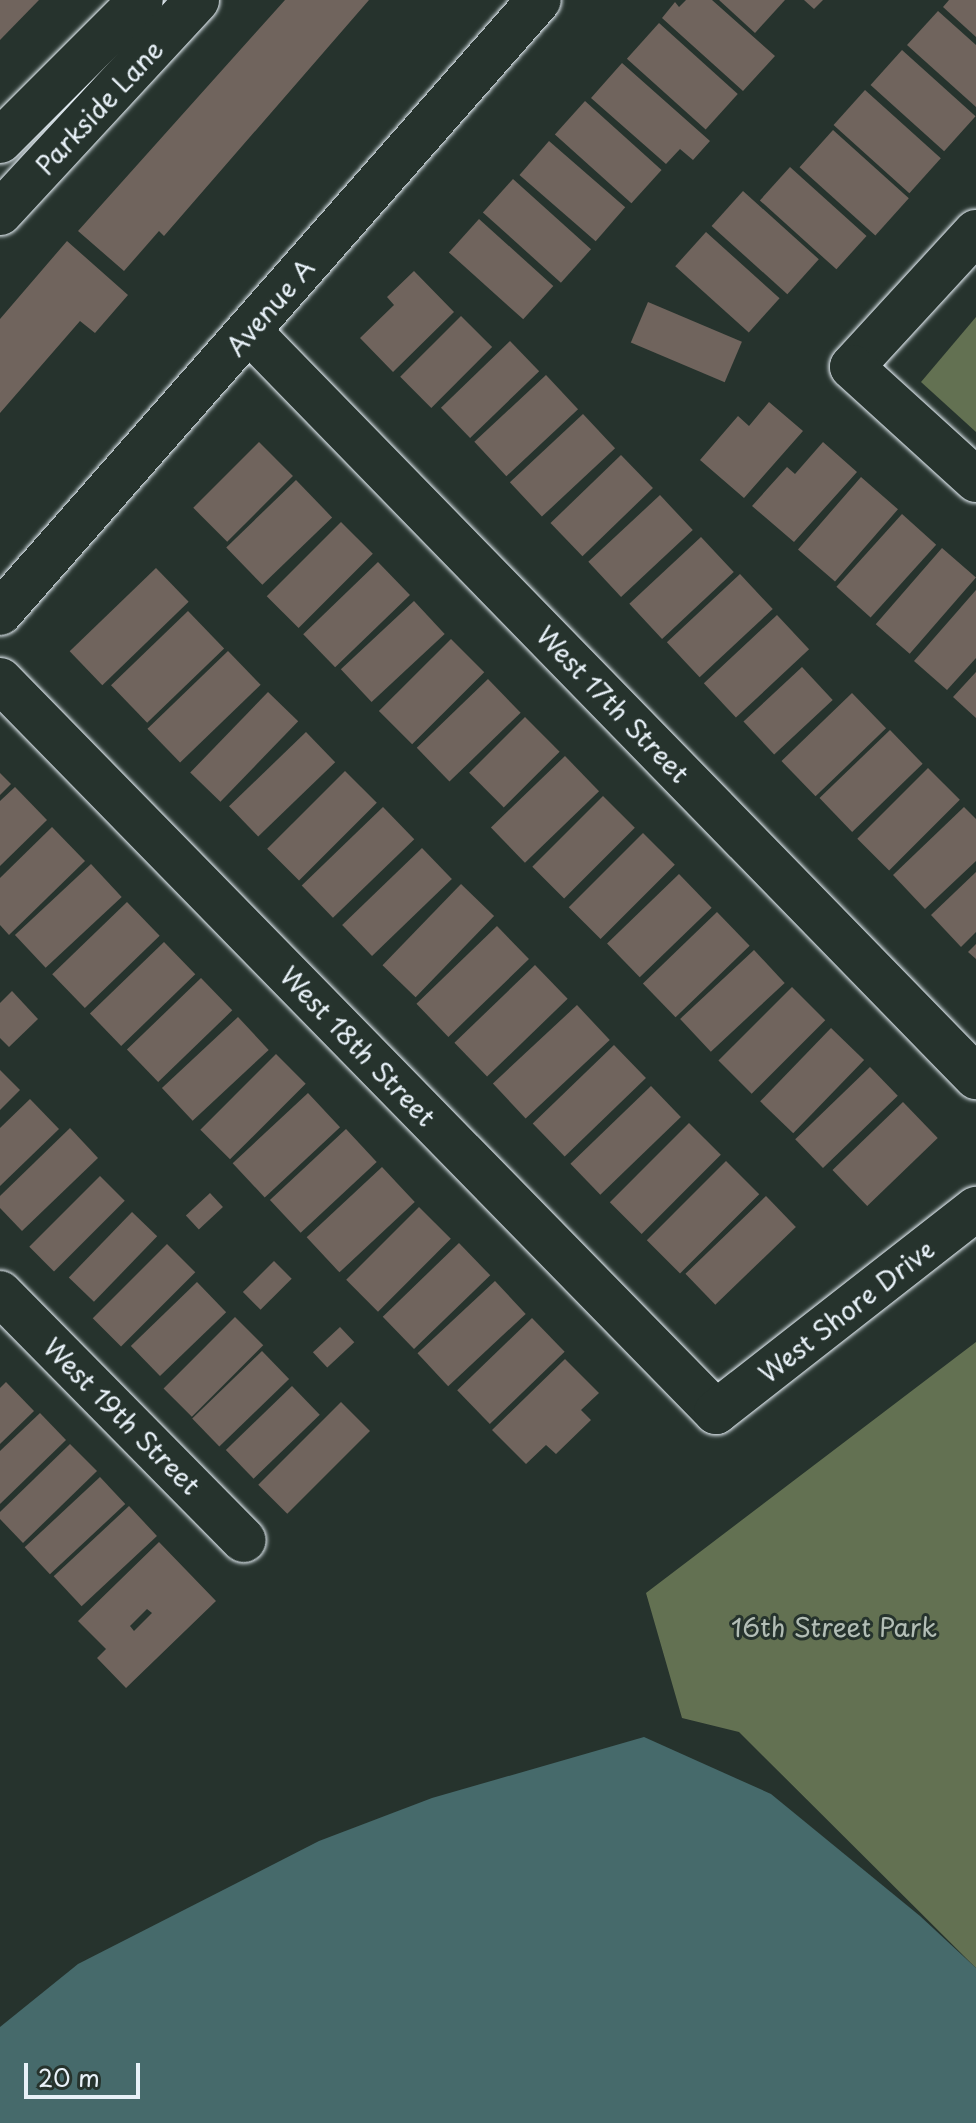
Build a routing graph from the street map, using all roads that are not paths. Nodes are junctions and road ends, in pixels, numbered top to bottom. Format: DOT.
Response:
graph roads {
  1 [pos="141,0"];
  2 [pos="197,0"];
  3 [pos="539,0"];
  4 [pos="0,141"];
  5 [pos="0,213"];
  6 [pos="976,232"];
  7 [pos="249,331"];
  8 [pos="976,480"];
  9 [pos="0,613"];
  10 [pos="0,680"];
  11 [pos="976,1077"];
  12 [pos="976,1209"];
  13 [pos="0,1293"];
  14 [pos="716,1412"];
  15 [pos="244,1540"];
  1 -- 4 [label="street, Parkside Lane"];
  2 -- 5 [label="street, Parkside Lane"];
  3 -- 7 [label="street, Avenue A"];
  6 -- 8 [label="street"];
  7 -- 9 [label="street, Avenue A"];
  7 -- 11 [label="street, West 17th Street"];
  10 -- 14 [label="street, West 18th Street"];
  12 -- 14 [label="street, West Shore Drive"];
  13 -- 15 [label="street, West 19th Street"];
}
